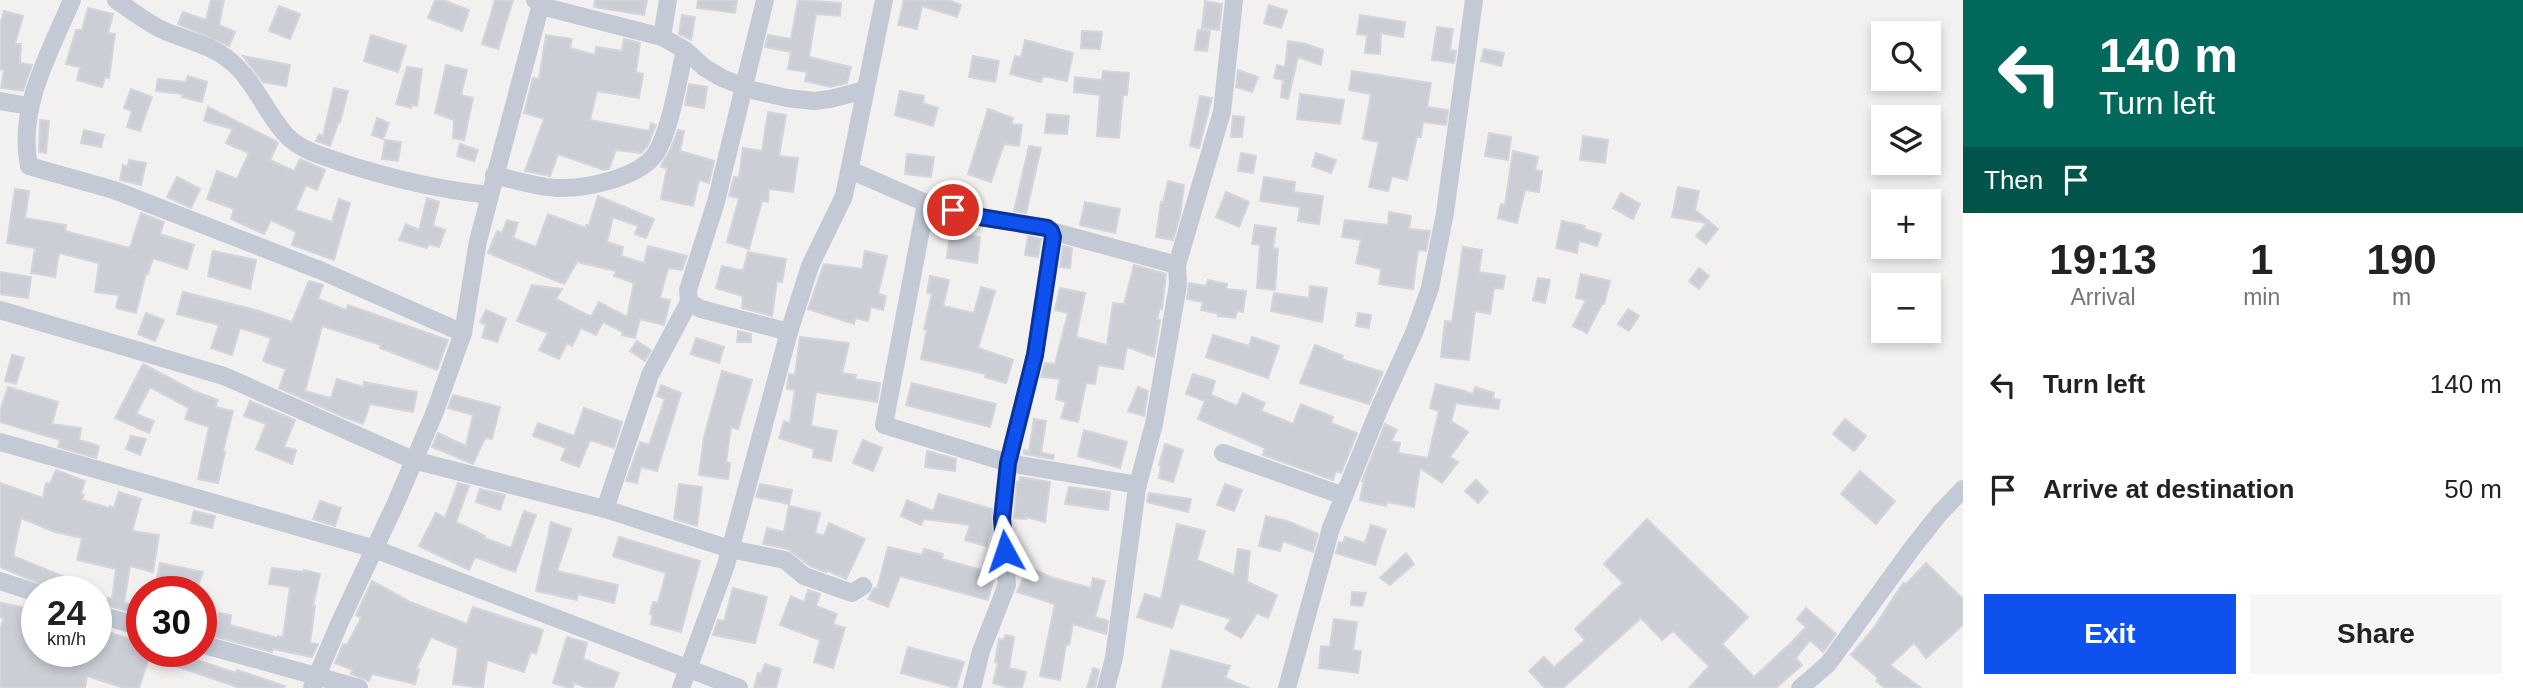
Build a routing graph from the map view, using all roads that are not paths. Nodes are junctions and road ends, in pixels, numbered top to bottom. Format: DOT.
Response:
graph roads {
  1 [pos="72,0"];
  2 [pos="116,0"];
  3 [pos="668,0"];
  4 [pos="765,0"];
  5 [pos="884,0"];
  6 [pos="1234,0"];
  7 [pos="1474,0"];
  8 [pos="539,2"];
  9 [pos="662,37"];
  10 [pos="685,50"];
  11 [pos="745,88"];
  12 [pos="865,90"];
  13 [pos="0,101"];
  14 [pos="29,106"];
  15 [pos="850,170"];
  16 [pos="494,175"];
  17 [pos="489,195"];
  18 [pos="926,203"];
  19 [pos="1051,231"];
  20 [pos="1177,265"];
  21 [pos="690,302"];
  22 [pos="0,310"];
  23 [pos="789,332"];
  24 [pos="463,333"];
  25 [pos="0,442"];
  26 [pos="1223,453"];
  27 [pos="413,460"];
  28 [pos="1008,463"];
  29 [pos="1138,485"];
  30 [pos="1963,489"];
  31 [pos="1344,496"];
  32 [pos="605,509"];
  33 [pos="372,548"];
  34 [pos="730,549"];
  35 [pos="0,580"];
  36 [pos="863,586"];
  37 [pos="21,587"];
  38 [pos="217,649"];
  39 [pos="688,669"];
  40 [pos="315,681"];
  41 [pos="359,688"];
  42 [pos="681,688"];
  43 [pos="739,688"];
  44 [pos="972,688"];
  45 [pos="1106,688"];
  46 [pos="1287,688"];
  47 [pos="1800,688"];
  1 -- 14 [label="street"];
  2 -- 17 [label="street"];
  3 -- 9 [label="street"];
  4 -- 11 [label="street"];
  5 -- 12 [label="street"];
  6 -- 20 [label="street"];
  7 -- 31 [label="street"];
  8 -- 9 [label="street"];
  8 -- 16 [label="street"];
  9 -- 10 [label="street"];
  10 -- 11 [label="street"];
  10 -- 16 [label="street"];
  11 -- 12 [label="street"];
  11 -- 21 [label="street"];
  12 -- 15 [label="street"];
  13 -- 14 [label="street"];
  14 -- 24 [label="street"];
  15 -- 18 [label="street"];
  15 -- 23 [label="street"];
  16 -- 17 [label="street"];
  17 -- 24 [label="street"];
  18 -- 19 [label="street"];
  18 -- 28 [label="street"];
  19 -- 20 [label="street"];
  19 -- 28 [label="street"];
  20 -- 29 [label="street"];
  21 -- 23 [label="street"];
  21 -- 32 [label="street"];
  22 -- 27 [label="street"];
  23 -- 34 [label="street"];
  24 -- 27 [label="street"];
  25 -- 33 [label="street"];
  26 -- 31 [label="street"];
  27 -- 32 [label="street"];
  27 -- 33 [label="street"];
  28 -- 29 [label="street"];
  28 -- 44 [label="street"];
  29 -- 45 [label="street"];
  30 -- 47 [label="street"];
  31 -- 46 [label="street"];
  32 -- 34 [label="street"];
  33 -- 39 [label="street"];
  33 -- 40 [label="street"];
  34 -- 36 [label="street"];
  34 -- 39 [label="street"];
  35 -- 37 [label="street"];
  38 -- 40 [label="street"];
  39 -- 42 [label="street"];
  39 -- 43 [label="street"];
  40 -- 41 [label="street"];
}
